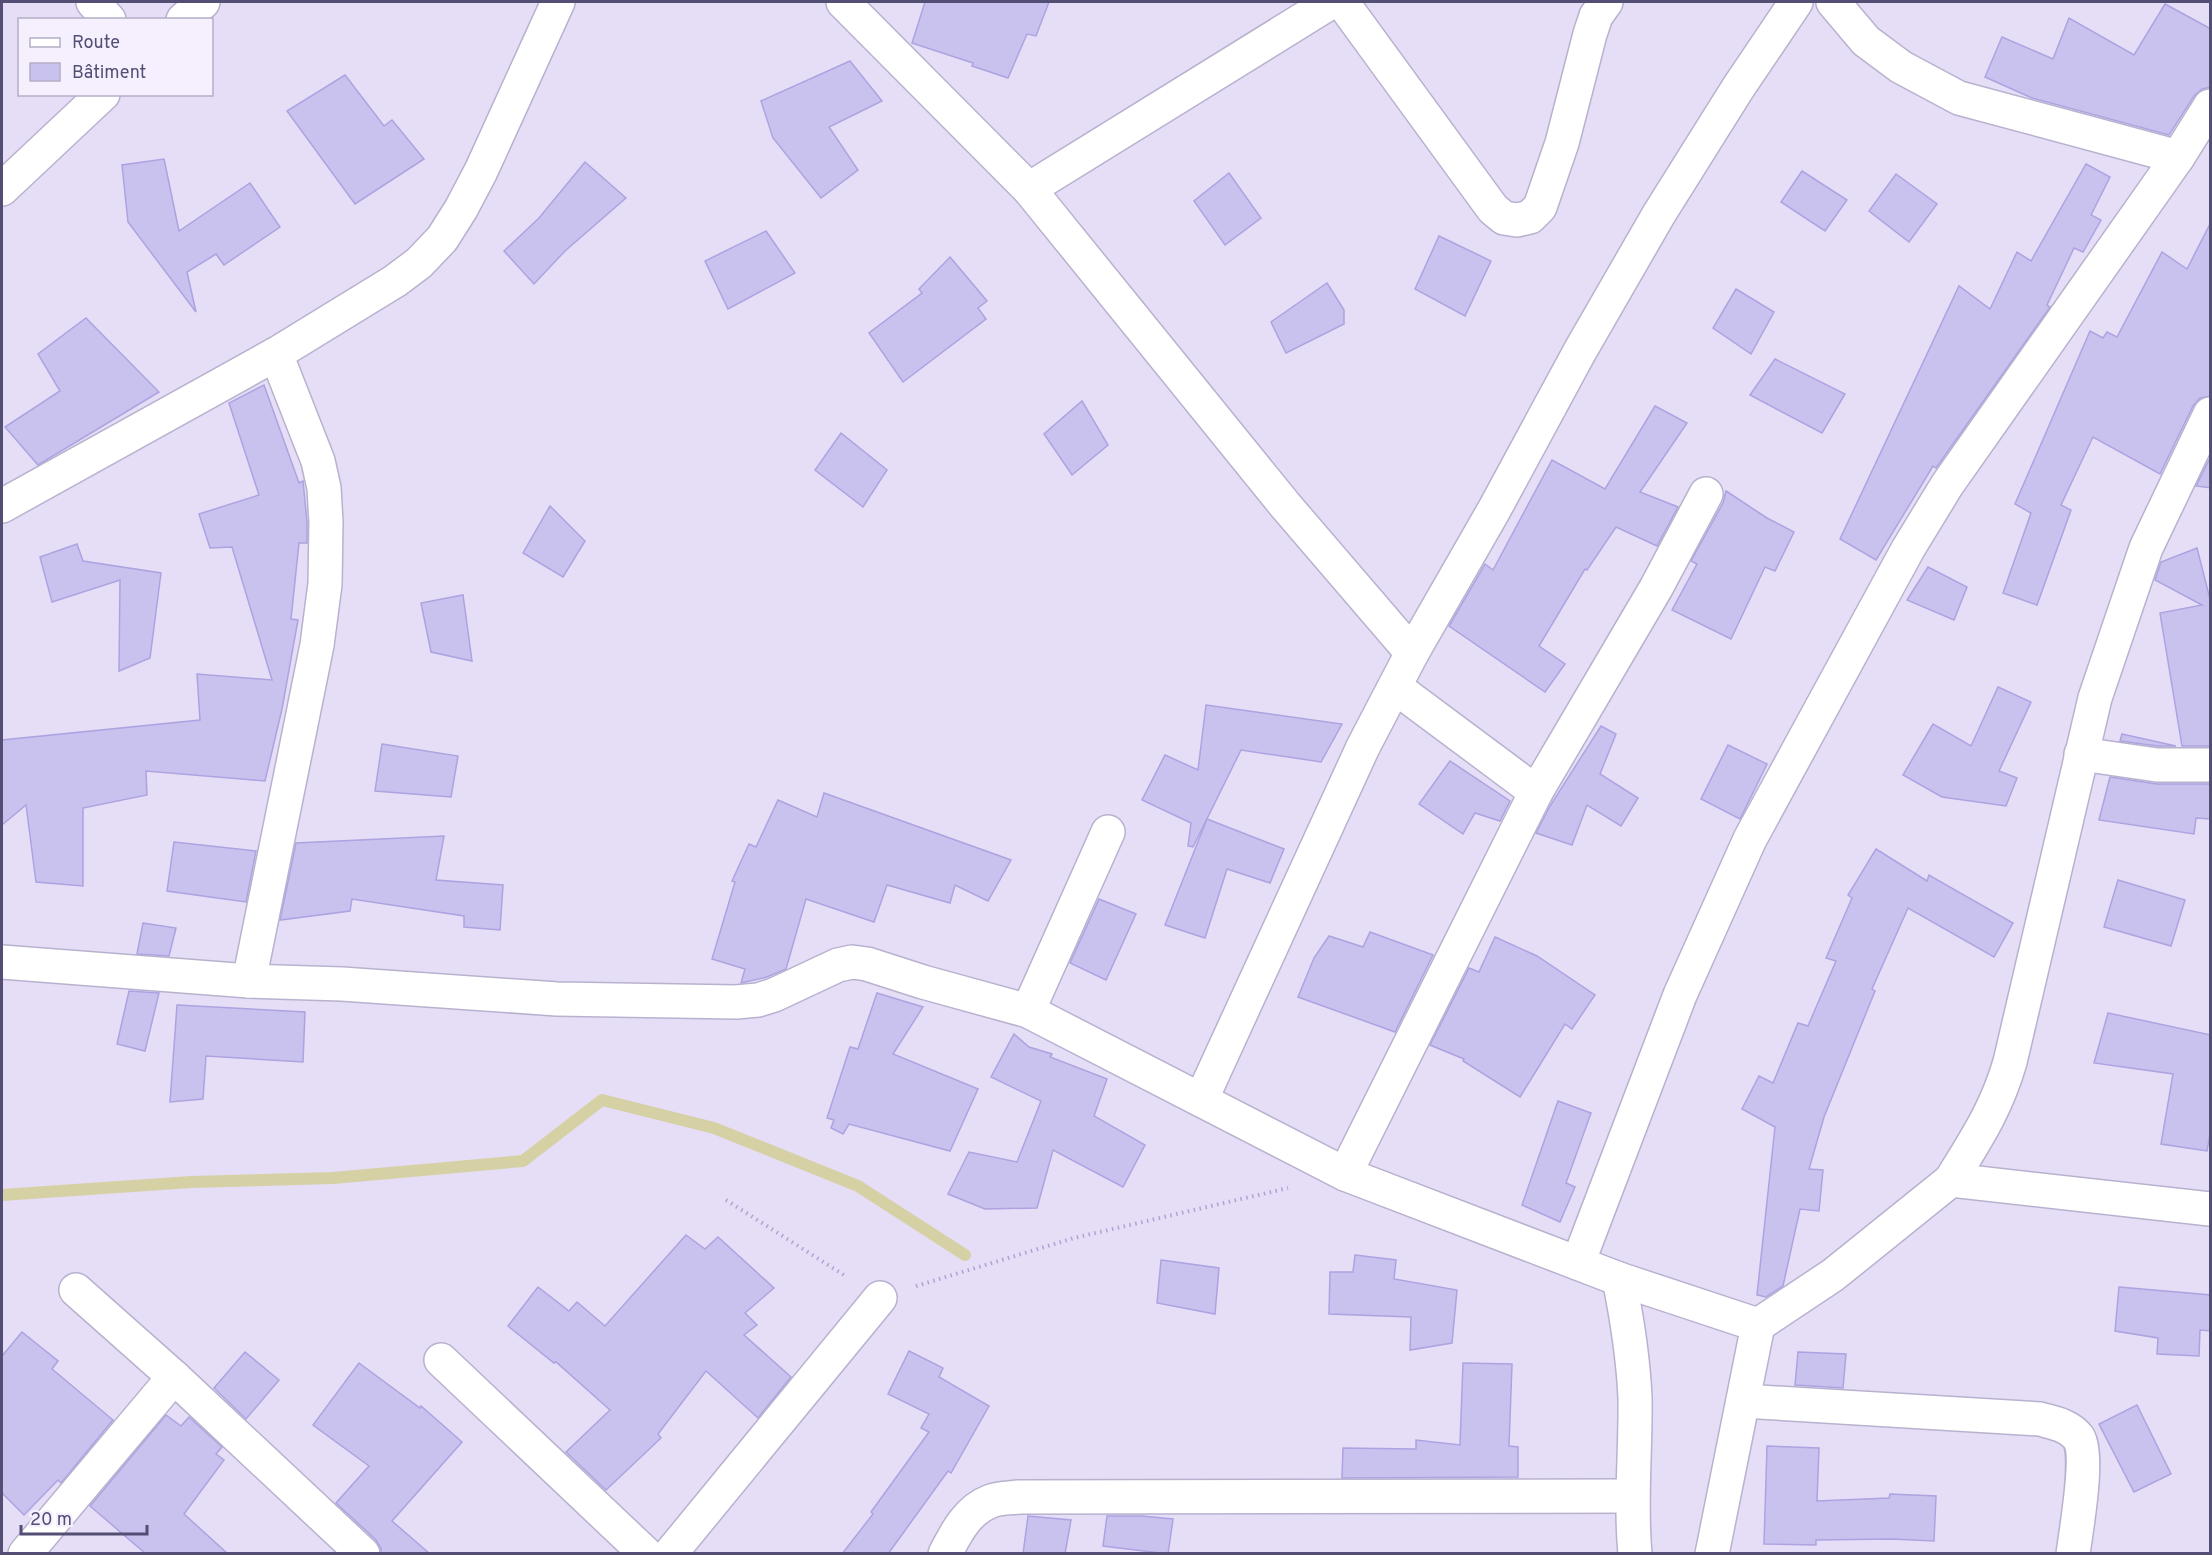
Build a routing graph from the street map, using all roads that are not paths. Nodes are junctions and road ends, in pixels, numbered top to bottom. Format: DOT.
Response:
graph roads {
  1 [pos="93,2"];
  2 [pos="203,2"];
  3 [pos="558,2"];
  4 [pos="843,2"];
  5 [pos="1331,2"];
  6 [pos="1342,2"];
  7 [pos="1606,2"];
  8 [pos="1796,2"];
  9 [pos="1833,2"];
  10 [pos="106,18"];
  11 [pos="185,18"];
  12 [pos="101,96"];
  13 [pos="2211,106"];
  14 [pos="2178,157"];
  15 [pos="2,189"];
  16 [pos="1029,189"];
  17 [pos="276,354"];
  18 [pos="2211,414"];
  19 [pos="1706,494"];
  20 [pos="2,506"];
  21 [pos="1412,653"];
  22 [pos="1395,687"];
  23 [pos="2081,754"];
  24 [pos="2211,765"];
  25 [pos="1536,792"];
  26 [pos="1108,832"];
  27 [pos="2,962"];
  28 [pos="249,981"];
  29 [pos="1028,1011"];
  30 [pos="1201,1100"];
  31 [pos="1345,1174"];
  32 [pos="1951,1180"];
  33 [pos="2211,1209"];
  34 [pos="1578,1263"];
  35 [pos="1619,1279"];
  36 [pos="75,1290"];
  37 [pos="880,1298"];
  38 [pos="1758,1325"];
  39 [pos="441,1360"];
  40 [pos="174,1377"];
  41 [pos="1743,1401"];
  42 [pos="1631,1496"];
  43 [pos="25,1554"];
  44 [pos="363,1554"];
  45 [pos="646,1554"];
  46 [pos="670,1554"];
  47 [pos="945,1554"];
  48 [pos="1635,1554"];
  49 [pos="1712,1554"];
  50 [pos="2073,1554"];
  1 -- 10 [label="street"];
  2 -- 11 [label="street"];
  3 -- 17 [label="street"];
  4 -- 16 [label="street"];
  5 -- 16 [label="street"];
  6 -- 7 [label="street"];
  8 -- 21 [label="street"];
  9 -- 14 [label="street"];
  12 -- 15 [label="street"];
  13 -- 14 [label="street"];
  14 -- 34 [label="street"];
  16 -- 21 [label="street"];
  17 -- 20 [label="street"];
  17 -- 28 [label="street"];
  18 -- 23 [label="street"];
  19 -- 25 [label="street"];
  21 -- 22 [label="street"];
  22 -- 25 [label="street"];
  22 -- 30 [label="street"];
  23 -- 24 [label="street"];
  23 -- 32 [label="street"];
  25 -- 31 [label="street"];
  26 -- 29 [label="street"];
  27 -- 28 [label="street"];
  28 -- 29 [label="street"];
  29 -- 30 [label="street"];
  30 -- 31 [label="street"];
  31 -- 34 [label="street"];
  32 -- 33 [label="street"];
  32 -- 38 [label="street"];
  34 -- 35 [label="street"];
  35 -- 38 [label="street"];
  35 -- 42 [label="street"];
  36 -- 40 [label="street"];
  37 -- 46 [label="street"];
  38 -- 41 [label="street"];
  39 -- 45 [label="street"];
  40 -- 43 [label="street"];
  40 -- 44 [label="street"];
  41 -- 49 [label="street"];
  41 -- 50 [label="street"];
  42 -- 47 [label="street"];
  42 -- 48 [label="street"];
}
